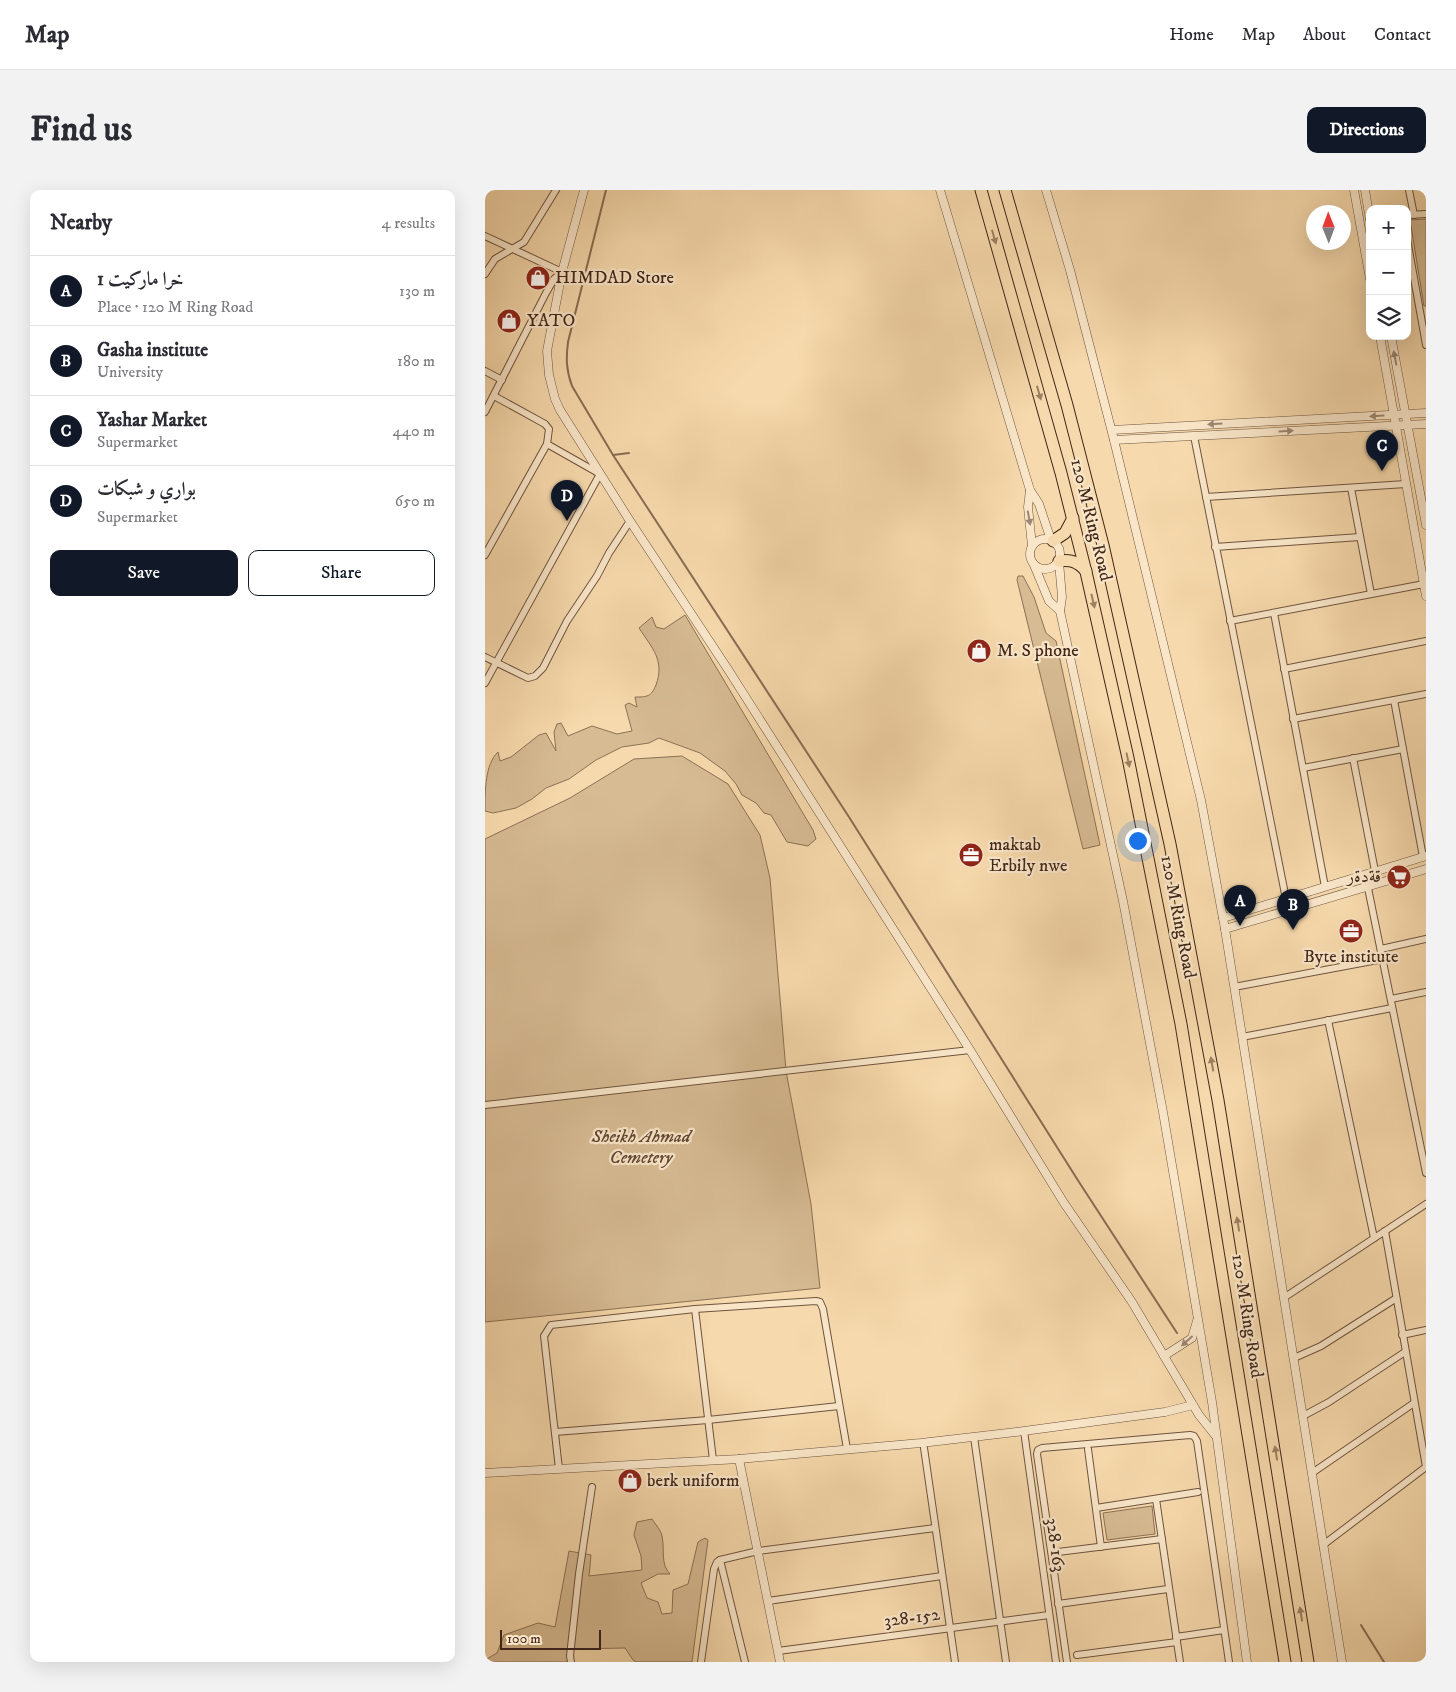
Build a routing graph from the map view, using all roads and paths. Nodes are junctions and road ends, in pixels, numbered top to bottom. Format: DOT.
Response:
graph roads {
  1 [pos="556,190"];
  2 [pos="584,190"];
  3 [pos="940,190"];
  4 [pos="981,190"];
  5 [pos="1005,190"];
  6 [pos="1046,190"];
  7 [pos="1354,190"];
  8 [pos="1365,190"];
  9 [pos="1409,190"];
  10 [pos="1368,205"];
  11 [pos="1410,205"];
  12 [pos="1426,214"];
  13 [pos="1411,215"];
  14 [pos="485,236"];
  15 [pos="511,248"];
  16 [pos="1410,250"];
  17 [pos="1366,257"];
  18 [pos="562,272"];
  19 [pos="485,274"];
  20 [pos="1423,308"];
  21 [pos="1381,340"];
  22 [pos="1392,340"];
  23 [pos="1426,345"];
  24 [pos="485,371"];
  25 [pos="502,380"];
  26 [pos="494,396"];
  27 [pos="485,412"];
  28 [pos="1426,413"];
  29 [pos="1406,414"];
  30 [pos="1394,415"];
  31 [pos="1426,424"];
  32 [pos="1408,425"];
  33 [pos="1395,426"];
  34 [pos="1112,430"];
  35 [pos="1194,436"];
  36 [pos="1115,440"];
  37 [pos="547,444"];
  38 [pos="600,474"];
  39 [pos="1406,484"];
  40 [pos="1351,488"];
  41 [pos="1030,490"];
  42 [pos="1423,492"];
  43 [pos="1206,497"];
  44 [pos="1073,518"];
  45 [pos="630,521"];
  46 [pos="1426,525"];
  47 [pos="1360,536"];
  48 [pos="1052,540"];
  49 [pos="1032,546"];
  50 [pos="1215,546"];
  51 [pos="485,555"];
  52 [pos="1059,562"];
  53 [pos="1034,565"];
  54 [pos="1086,572"];
  55 [pos="1424,584"];
  56 [pos="1371,594"];
  57 [pos="1426,596"];
  58 [pos="1060,611"];
  59 [pos="1274,613"];
  60 [pos="1230,621"];
  61 [pos="1426,641"];
  62 [pos="485,657"];
  63 [pos="496,664"];
  64 [pos="1284,669"];
  65 [pos="485,683"];
  66 [pos="1426,694"];
  67 [pos="1394,700"];
  68 [pos="1293,719"];
  69 [pos="1403,749"];
  70 [pos="1353,758"];
  71 [pos="1303,768"];
  72 [pos="1424,856"];
  73 [pos="1426,870"];
  74 [pos="1375,871"];
  75 [pos="1325,887"];
  76 [pos="1368,888"];
  77 [pos="1286,899"];
  78 [pos="1328,899"];
  79 [pos="1223,918"];
  80 [pos="1225,929"];
  81 [pos="1426,939"];
  82 [pos="1381,949"];
  83 [pos="1383,959"];
  84 [pos="1234,987"];
  85 [pos="1426,992"];
  86 [pos="1391,999"];
  87 [pos="1392,1008"];
  88 [pos="1328,1020"];
  89 [pos="1242,1037"];
  90 [pos="970,1050"];
  91 [pos="485,1105"];
  92 [pos="1426,1172"];
  93 [pos="1426,1204"];
  94 [pos="1385,1231"];
  95 [pos="1374,1238"];
  96 [pos="1285,1296"];
  97 [pos="1395,1298"];
  98 [pos="695,1309"];
  99 [pos="1198,1317"];
  100 [pos="1426,1330"];
  101 [pos="1402,1335"];
  102 [pos="1405,1352"];
  103 [pos="1164,1356"];
  104 [pos="1294,1358"];
  105 [pos="1414,1403"];
  106 [pos="1193,1405"];
  107 [pos="839,1406"];
  108 [pos="1303,1416"];
  109 [pos="708,1420"];
  110 [pos="1024,1431"];
  111 [pos="555,1432"];
  112 [pos="1215,1435"];
  113 [pos="974,1437"];
  114 [pos="924,1448"];
  115 [pos="847,1449"];
  116 [pos="1088,1449"];
  117 [pos="739,1458"];
  118 [pos="713,1460"];
  119 [pos="1038,1461"];
  120 [pos="1028,1463"];
  121 [pos="1426,1467"];
  122 [pos="559,1469"];
  123 [pos="485,1473"];
  124 [pos="1312,1473"];
  125 [pos="591,1486"];
  126 [pos="1198,1492"];
  127 [pos="1156,1499"];
  128 [pos="1096,1508"];
  129 [pos="935,1528"];
  130 [pos="1162,1539"];
  131 [pos="1323,1545"];
  132 [pos="1101,1547"];
  133 [pos="758,1551"];
  134 [pos="1058,1552"];
  135 [pos="720,1560"];
  136 [pos="942,1576"];
  137 [pos="1168,1589"];
  138 [pos="768,1601"];
  139 [pos="1058,1604"];
  140 [pos="1049,1615"];
  141 [pos="1001,1622"];
  142 [pos="950,1628"];
  143 [pos="1224,1630"];
  144 [pos="1177,1640"];
  145 [pos="778,1650"];
  146 [pos="1077,1655"];
  147 [pos="571,1662"];
  148 [pos="701,1662"];
  149 [pos="745,1662"];
  150 [pos="780,1662"];
  151 [pos="955,1662"];
  152 [pos="1006,1662"];
  153 [pos="1056,1662"];
  154 [pos="1067,1662"];
  155 [pos="1180,1662"];
  156 [pos="1229,1662"];
  157 [pos="1247,1662"];
  158 [pos="1285,1662"];
  159 [pos="1308,1662"];
  160 [pos="1342,1662"];
  1 -- 15 [label="street"];
  2 -- 18 [label="street"];
  3 -- 41 [label="street"];
  4 -- 44 [label="highway, 120 M Ring Road, one-way"];
  159 -- 5 [label="highway, 120 M Ring Road, one-way"];
  6 -- 34 [label="street"];
  7 -- 17 [label="street"];
  8 -- 10 [label="street"];
  9 -- 11 [label="street"];
  12 -- 13 [label="street"];
  14 -- 15 [label="street"];
  15 -- 18 [label="street"];
  15 -- 19 [label="street"];
  16 -- 20 [label="street"];
  18 -- 25 [label="street"];
  18 -- 38 [label="street"];
  20 -- 23 [label="street"];
  21 -- 30 [label="street"];
  29 -- 22 [label="street, one-way"];
  24 -- 25 [label="street"];
  25 -- 26 [label="street"];
  26 -- 27 [label="street"];
  26 -- 37 [label="street"];
  28 -- 29 [label="street"];
  29 -- 30 [label="street"];
  29 -- 32 [label="street"];
  30 -- 33 [label="street"];
  30 -- 34 [label="street, one-way"];
  31 -- 32 [label="street"];
  32 -- 33 [label="street"];
  32 -- 42 [label="street"];
  35 -- 33 [label="street, one-way"];
  33 -- 39 [label="street"];
  34 -- 36 [label="street"];
  35 -- 36 [label="street"];
  35 -- 43 [label="street"];
  36 -- 79 [label="street"];
  37 -- 38 [label="street"];
  37 -- 51 [label="street"];
  38 -- 45 [label="street"];
  38 -- 63 [label="street"];
  39 -- 40 [label="street"];
  39 -- 55 [label="street"];
  40 -- 43 [label="street"];
  40 -- 47 [label="street"];
  41 -- 48 [label="street"];
  41 -- 49 [label="street, one-way"];
  42 -- 46 [label="street"];
  43 -- 50 [label="street"];
  44 -- 48 [label="highway"];
  44 -- 54 [label="highway, 120 M Ring Road"];
  45 -- 63 [label="street"];
  45 -- 90 [label="street"];
  47 -- 50 [label="street"];
  47 -- 56 [label="street"];
  48 -- 49 [label="street"];
  48 -- 52 [label="street"];
  49 -- 53 [label="street"];
  50 -- 60 [label="street"];
  52 -- 53 [label="street"];
  52 -- 54 [label="highway"];
  52 -- 58 [label="street"];
  53 -- 58 [label="street"];
  54 -- 158 [label="highway, 120 M Ring Road, one-way"];
  55 -- 56 [label="street"];
  55 -- 57 [label="street"];
  56 -- 59 [label="street"];
  58 -- 99 [label="street"];
  59 -- 60 [label="street"];
  59 -- 64 [label="street"];
  60 -- 77 [label="street"];
  61 -- 64 [label="street"];
  62 -- 63 [label="street"];
  63 -- 65 [label="street"];
  64 -- 68 [label="street"];
  66 -- 67 [label="street"];
  67 -- 68 [label="street"];
  67 -- 69 [label="street"];
  68 -- 71 [label="street"];
  69 -- 70 [label="street"];
  69 -- 72 [label="street"];
  70 -- 71 [label="street"];
  70 -- 74 [label="street"];
  71 -- 75 [label="street"];
  72 -- 74 [label="street"];
  73 -- 76 [label="street"];
  74 -- 75 [label="street"];
  75 -- 77 [label="street"];
  75 -- 78 [label="street"];
  76 -- 78 [label="street"];
  76 -- 82 [label="street"];
  77 -- 79 [label="street"];
  78 -- 80 [label="street"];
  79 -- 80 [label="street"];
  80 -- 84 [label="street"];
  81 -- 82 [label="street"];
  82 -- 83 [label="street"];
  83 -- 84 [label="street"];
  83 -- 86 [label="street"];
  84 -- 89 [label="street"];
  85 -- 86 [label="street"];
  86 -- 87 [label="street"];
  87 -- 88 [label="street"];
  87 -- 92 [label="street"];
  88 -- 89 [label="street"];
  88 -- 95 [label="street"];
  89 -- 96 [label="street"];
  90 -- 91 [label="street"];
  90 -- 103 [label="street"];
  93 -- 94 [label="street"];
  94 -- 95 [label="street"];
  94 -- 97 [label="street"];
  95 -- 96 [label="street"];
  96 -- 104 [label="street"];
  97 -- 101 [label="street"];
  97 -- 104 [label="street"];
  98 -- 107 [label="street"];
  98 -- 109 [label="street"];
  98 -- 111 [label="street"];
  99 -- 103 [label="street, one-way"];
  99 -- 112 [label="street"];
  100 -- 101 [label="street"];
  101 -- 102 [label="street"];
  102 -- 105 [label="street"];
  102 -- 108 [label="street"];
  103 -- 106 [label="street"];
  104 -- 108 [label="street"];
  105 -- 121 [label="street"];
  105 -- 124 [label="street"];
  106 -- 110 [label="street"];
  106 -- 112 [label="street"];
  107 -- 109 [label="street"];
  107 -- 115 [label="street"];
  108 -- 124 [label="street"];
  109 -- 111 [label="street"];
  109 -- 118 [label="street"];
  110 -- 113 [label="street"];
  110 -- 120 [label="street, 328-163"];
  111 -- 122 [label="street"];
  112 -- 157 [label="street"];
  113 -- 115 [label="street"];
  113 -- 141 [label="street"];
  114 -- 129 [label="street"];
  115 -- 117 [label="street"];
  116 -- 128 [label="street"];
  117 -- 118 [label="street"];
  117 -- 133 [label="street"];
  118 -- 122 [label="street"];
  119 -- 120 [label="street"];
  119 -- 139 [label="street"];
  119 -- 143 [label="street"];
  120 -- 140 [label="street, 328-163"];
  121 -- 131 [label="street"];
  122 -- 123 [label="street"];
  124 -- 131 [label="street"];
  125 -- 147 [label="street"];
  126 -- 127 [label="street"];
  127 -- 128 [label="street"];
  127 -- 130 [label="street"];
  128 -- 132 [label="street"];
  129 -- 133 [label="street"];
  129 -- 136 [label="street"];
  130 -- 132 [label="street"];
  130 -- 137 [label="street"];
  131 -- 160 [label="street"];
  132 -- 134 [label="street"];
  133 -- 135 [label="street"];
  133 -- 138 [label="street"];
  135 -- 148 [label="street"];
  135 -- 149 [label="street"];
  136 -- 138 [label="street"];
  136 -- 142 [label="street"];
  137 -- 139 [label="street"];
  137 -- 144 [label="street"];
  138 -- 145 [label="street"];
  139 -- 154 [label="street"];
  140 -- 141 [label="street, 328-152"];
  140 -- 153 [label="street, 328-163"];
  141 -- 142 [label="street, 328-152"];
  141 -- 152 [label="street"];
  142 -- 145 [label="street, 328-152"];
  142 -- 151 [label="street"];
  143 -- 144 [label="street"];
  143 -- 156 [label="street"];
  144 -- 146 [label="street"];
  144 -- 155 [label="street"];
  145 -- 150 [label="street"];
}
